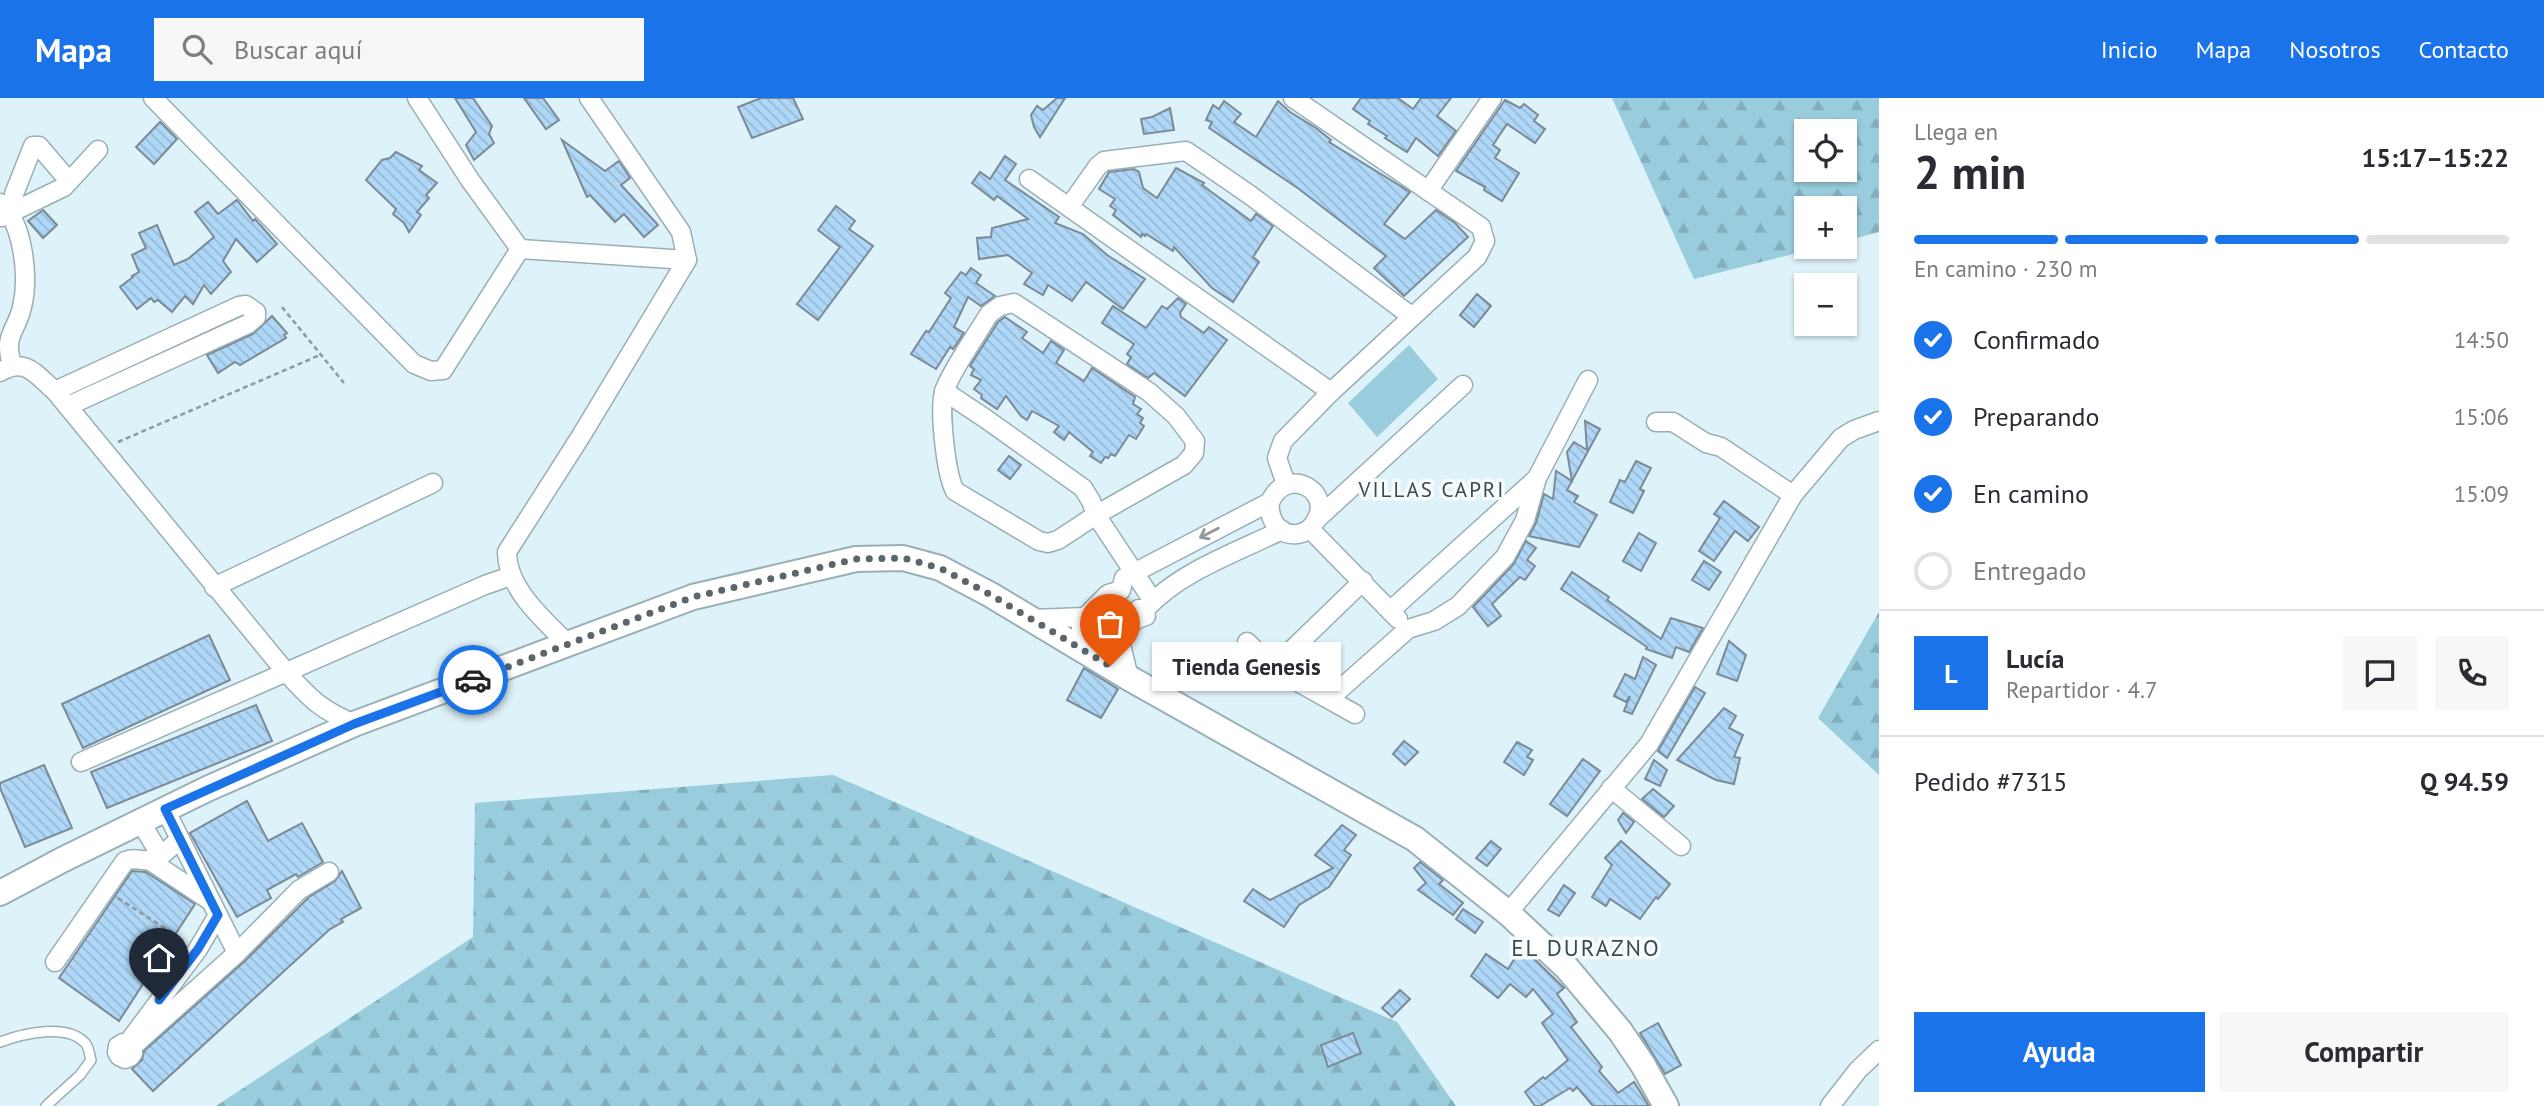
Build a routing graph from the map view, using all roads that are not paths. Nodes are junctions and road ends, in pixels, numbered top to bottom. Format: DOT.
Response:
graph roads {
  1 [pos="153,98"];
  2 [pos="417,98"];
  3 [pos="589,98"];
  4 [pos="1293,98"];
  5 [pos="1492,98"];
  6 [pos="98,150"];
  7 [pos="1029,178"];
  8 [pos="69,181"];
  9 [pos="1428,191"];
  10 [pos="1069,207"];
  11 [pos="4,212"];
  12 [pos="520,249"];
  13 [pos="687,260"];
  14 [pos="1411,316"];
  15 [pos="6,368"];
  16 [pos="1588,380"];
  17 [pos="1463,385"];
  18 [pos="55,391"];
  19 [pos="944,391"];
  20 [pos="1331,392"];
  21 [pos="68,405"];
  22 [pos="1879,421"];
  23 [pos="1657,422"];
  24 [pos="1537,478"];
  25 [pos="433,483"];
  26 [pos="1286,484"];
  27 [pos="1793,495"];
  28 [pos="1270,502"];
  29 [pos="1096,515"];
  30 [pos="1314,524"];
  31 [pos="1282,530"];
  32 [pos="1129,574"];
  33 [pos="511,576"];
  34 [pos="1363,581"];
  35 [pos="214,587"];
  36 [pos="1096,606"];
  37 [pos="1390,611"];
  38 [pos="1031,619"];
  39 [pos="1135,620"];
  40 [pos="1408,629"];
  41 [pos="1247,642"];
  42 [pos="569,645"];
  43 [pos="1085,651"];
  44 [pos="1273,668"];
  45 [pos="285,671"];
  46 [pos="1129,678"];
  47 [pos="1329,699"];
  48 [pos="1355,714"];
  49 [pos="354,724"];
  50 [pos="81,762"];
  51 [pos="1611,788"];
  52 [pos="165,809"];
  53 [pos="140,821"];
  54 [pos="180,839"];
  55 [pos="1681,846"];
  56 [pos="155,858"];
  57 [pos="329,873"];
  58 [pos="0,893"];
  59 [pos="214,907"];
  60 [pos="1508,913"];
  61 [pos="237,953"];
  62 [pos="55,962"];
  63 [pos="0,1042"];
  64 [pos="1879,1050"];
  65 [pos="46,1106"];
  66 [pos="1666,1106"];
  67 [pos="1830,1106"];
  1 -- 12 [label="street"];
  2 -- 12 [label="street"];
  3 -- 13 [label="street"];
  4 -- 9 [label="street"];
  5 -- 9 [label="street"];
  6 -- 8 [label="street"];
  7 -- 10 [label="street"];
  8 -- 11 [label="street"];
  8 -- 11 [label="street"];
  9 -- 14 [label="street"];
  10 -- 14 [label="street"];
  10 -- 20 [label="street"];
  11 -- 15 [label="street"];
  12 -- 13 [label="street"];
  13 -- 33 [label="street"];
  14 -- 20 [label="street"];
  15 -- 18 [label="street"];
  16 -- 24 [label="street"];
  17 -- 30 [label="street"];
  18 -- 21 [label="street"];
  18 -- 21 [label="street"];
  19 -- 29 [label="street"];
  19 -- 29 [label="street"];
  19 -- 29 [label="street"];
  20 -- 26 [label="street"];
  21 -- 35 [label="street"];
  22 -- 27 [label="street"];
  23 -- 27 [label="street"];
  24 -- 37 [label="street"];
  24 -- 40 [label="street"];
  25 -- 35 [label="street"];
  26 -- 28 [label="street"];
  26 -- 30 [label="street"];
  27 -- 51 [label="street"];
  28 -- 31 [label="street"];
  28 -- 32 [label="street, one-way"];
  29 -- 32 [label="street"];
  30 -- 31 [label="street"];
  30 -- 34 [label="street"];
  31 -- 39 [label="street"];
  32 -- 36 [label="street"];
  32 -- 39 [label="street"];
  33 -- 42 [label="street"];
  33 -- 45 [label="street"];
  34 -- 37 [label="street"];
  34 -- 44 [label="street"];
  35 -- 45 [label="street"];
  36 -- 38 [label="street"];
  36 -- 39 [label="street"];
  36 -- 43 [label="street"];
  37 -- 40 [label="street"];
  38 -- 42 [label="street"];
  38 -- 43 [label="street"];
  39 -- 43 [label="street"];
  39 -- 46 [label="street"];
  40 -- 47 [label="street"];
  41 -- 44 [label="street"];
  42 -- 49 [label="street"];
  43 -- 46 [label="street"];
  44 -- 47 [label="street"];
  45 -- 49 [label="street"];
  45 -- 50 [label="street"];
  46 -- 60 [label="street"];
  47 -- 48 [label="street"];
  49 -- 52 [label="street"];
  51 -- 55 [label="street"];
  51 -- 60 [label="street"];
  52 -- 53 [label="street"];
  52 -- 54 [label="street"];
  53 -- 56 [label="street"];
  53 -- 58 [label="street"];
  54 -- 56 [label="street"];
  54 -- 59 [label="street"];
  56 -- 59 [label="street"];
  56 -- 62 [label="street"];
  57 -- 61 [label="street"];
  59 -- 61 [label="street"];
  59 -- 61 [label="street"];
  60 -- 66 [label="street"];
  63 -- 65 [label="lane"];
  64 -- 67 [label="street"];
}
